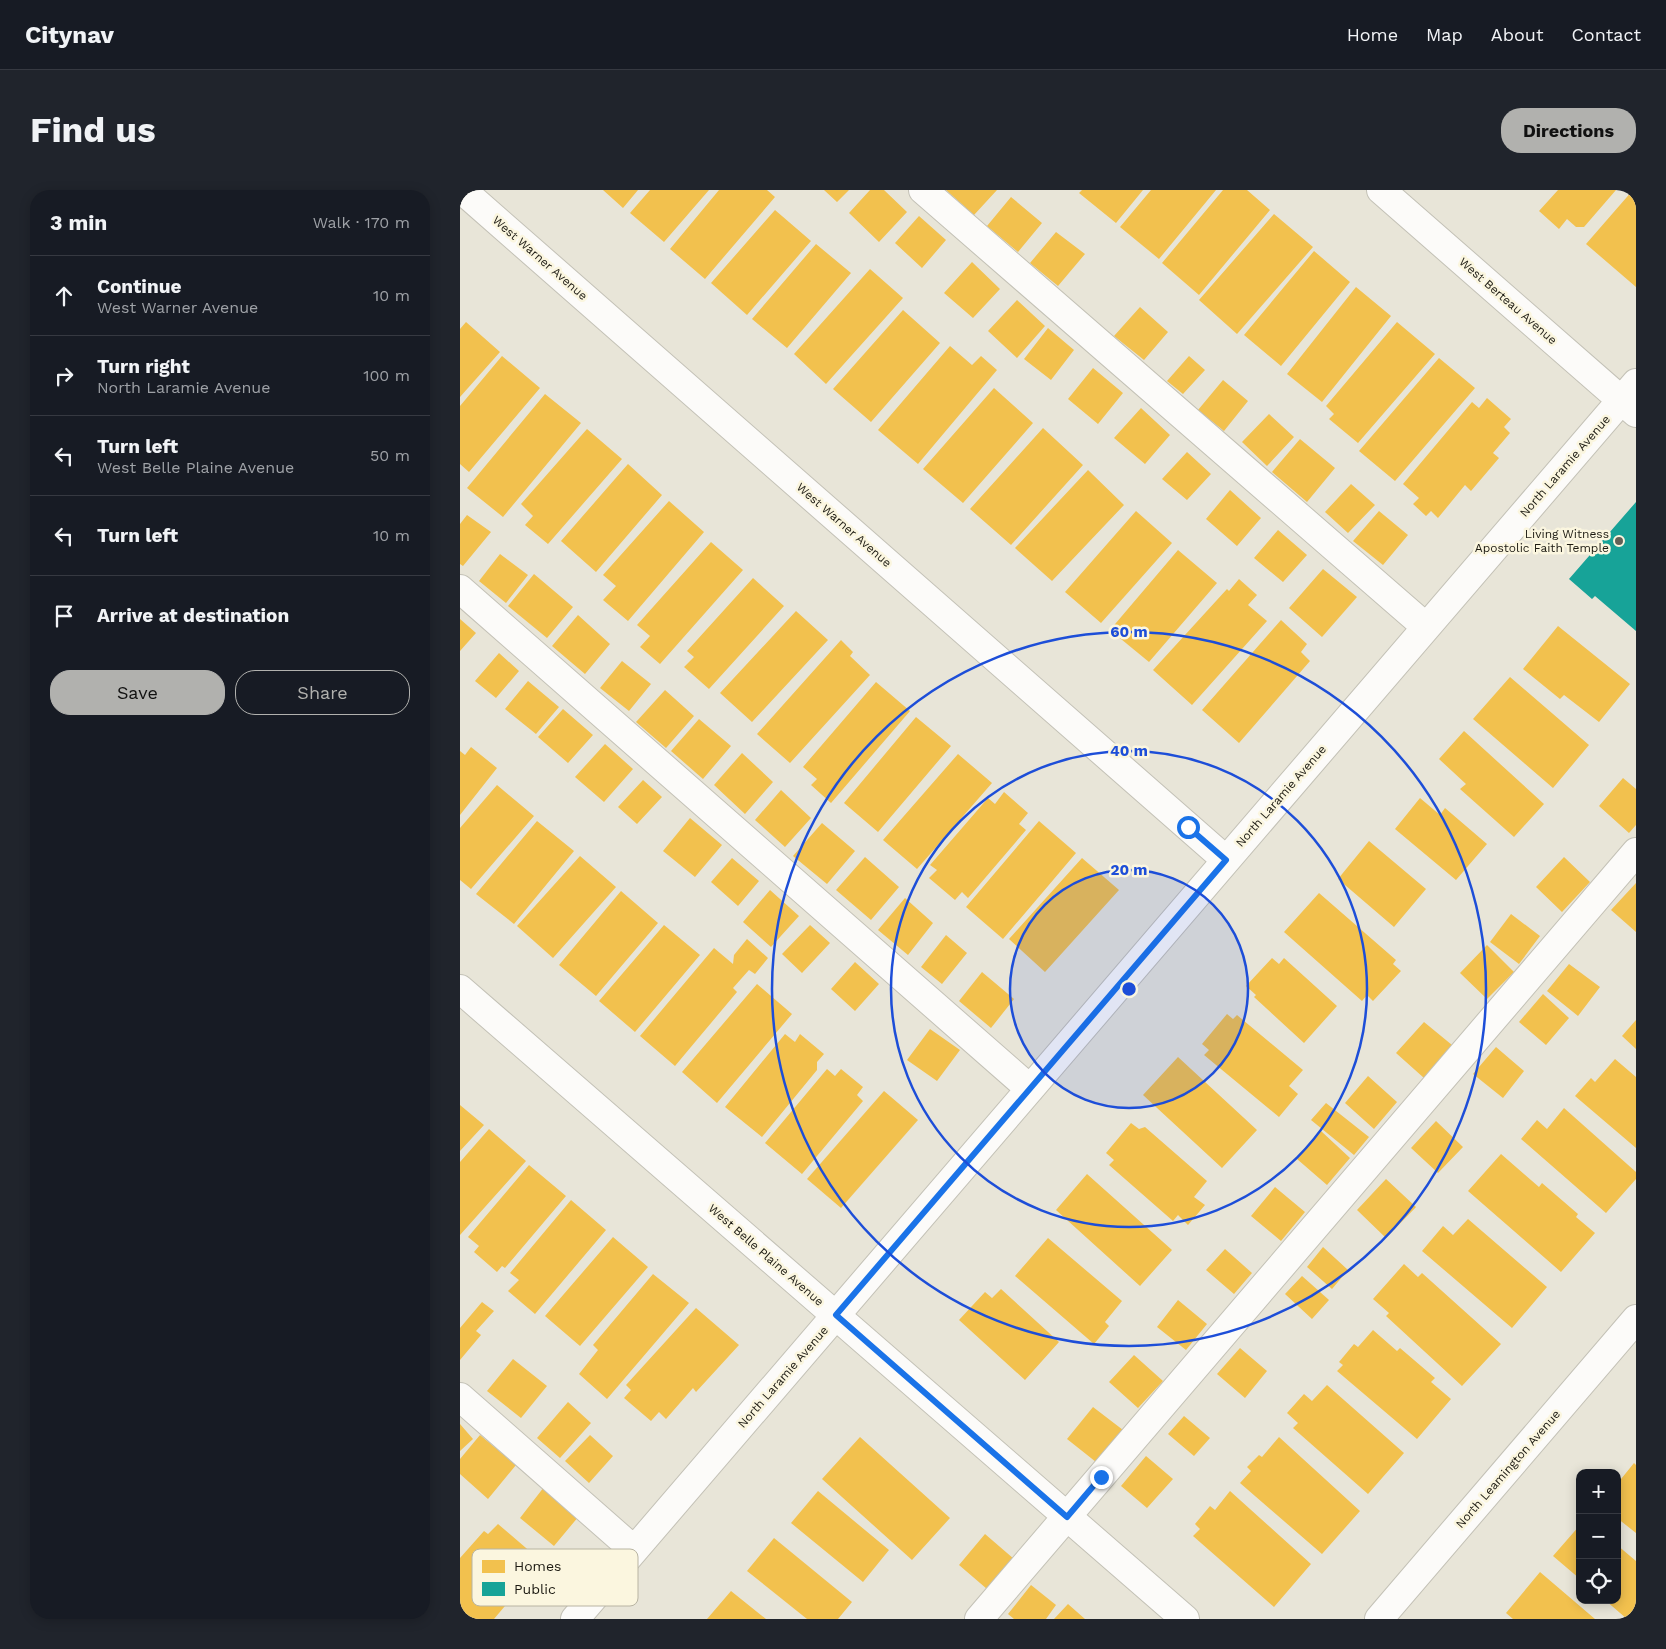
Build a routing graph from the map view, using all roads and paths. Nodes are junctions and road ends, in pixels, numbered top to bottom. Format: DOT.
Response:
graph roads {
  1 [pos="462,190"];
  2 [pos="923,190"];
  3 [pos="1381,190"];
  4 [pos="1631,399"];
  5 [pos="460,589"];
  6 [pos="1426,627"];
  7 [pos="1636,852"];
  8 [pos="1226,860"];
  9 [pos="460,989"];
  10 [pos="1030,1089"];
  11 [pos="836,1315"];
  12 [pos="1636,1319"];
  13 [pos="460,1397"];
  14 [pos="1067,1517"];
  15 [pos="633,1549"];
  16 [pos="635,1549"];
  17 [pos="586,1606"];
  18 [pos="575,1619"];
  19 [pos="979,1619"];
  20 [pos="1184,1619"];
  21 [pos="1379,1619"];
  1 -- 8 [label="street, West Warner Avenue"];
  2 -- 6 [label="street"];
  3 -- 4 [label="street, West Berteau Avenue"];
  4 -- 6 [label="street, North Laramie Avenue"];
  5 -- 10 [label="street"];
  6 -- 8 [label="street, North Laramie Avenue"];
  7 -- 14 [label="street"];
  8 -- 10 [label="street, North Laramie Avenue"];
  9 -- 11 [label="street, West Belle Plaine Avenue"];
  10 -- 11 [label="street, North Laramie Avenue"];
  11 -- 14 [label="street, West Belle Plaine Avenue"];
  11 -- 16 [label="street, North Laramie Avenue"];
  12 -- 21 [label="street, North Leamington Avenue"];
  13 -- 15 [label="street"];
  14 -- 19 [label="street"];
  14 -- 20 [label="street, West Belle Plaine Avenue"];
  17 -- 18 [label="street, North Laramie Avenue"];
}
